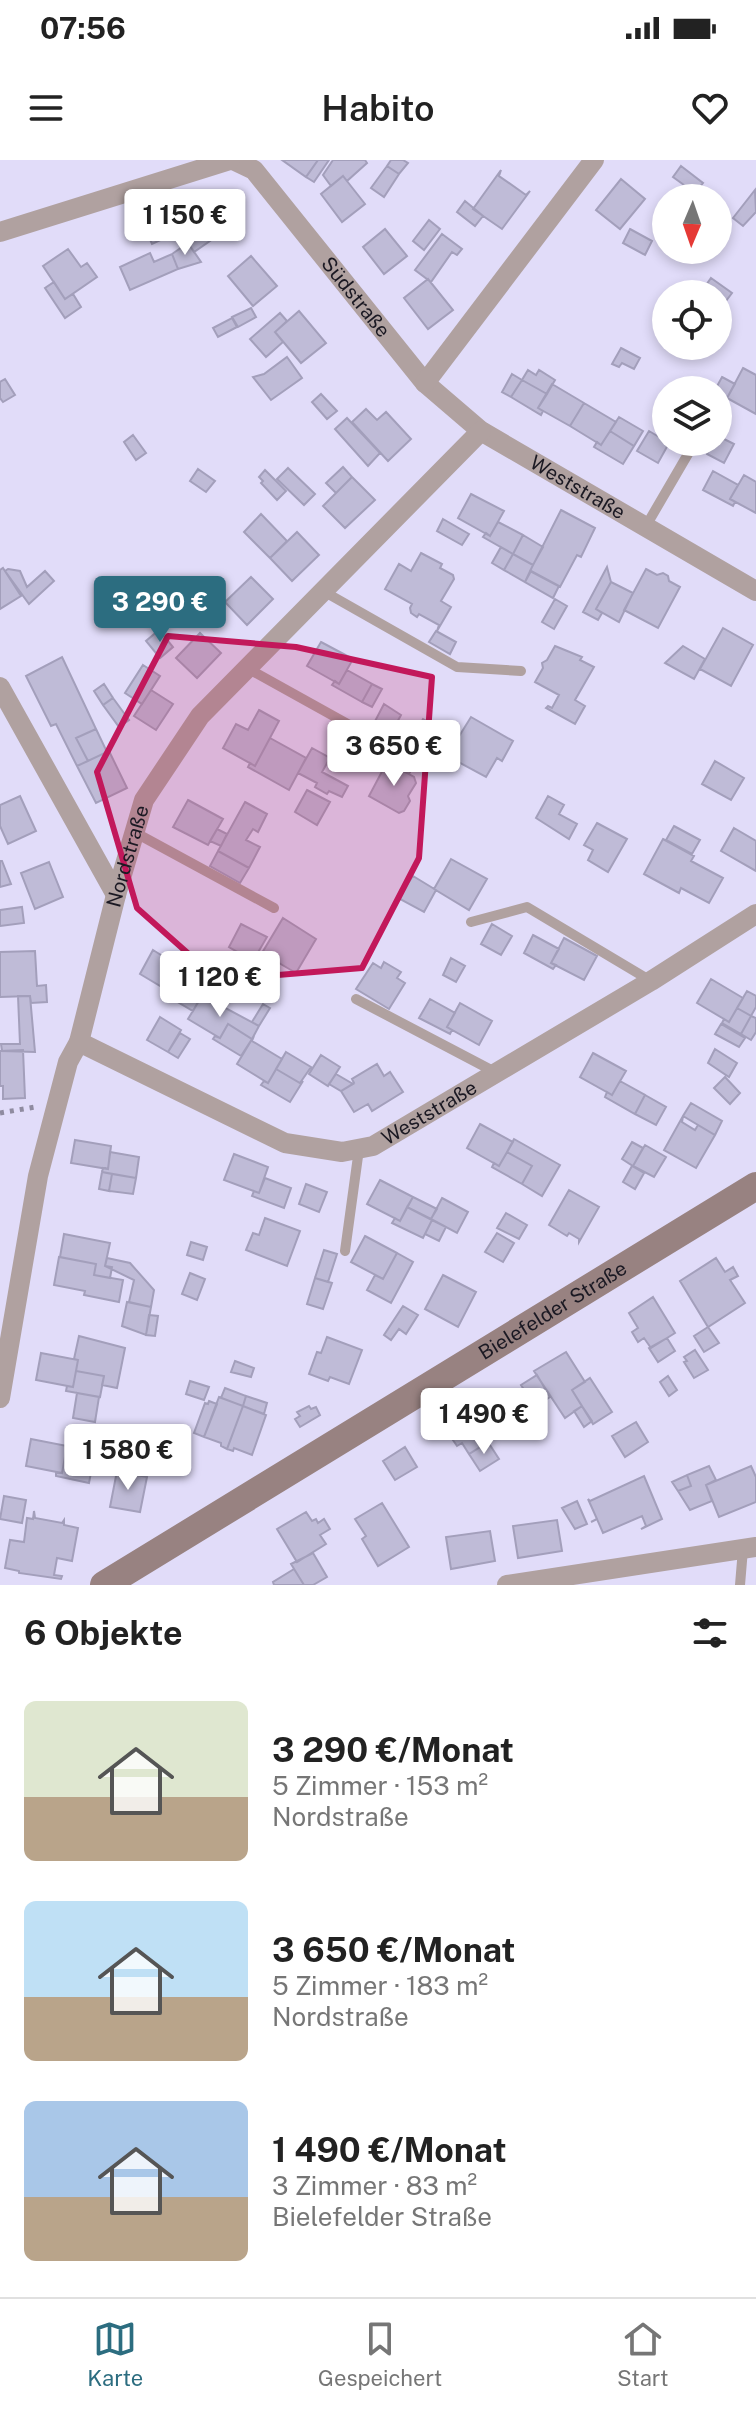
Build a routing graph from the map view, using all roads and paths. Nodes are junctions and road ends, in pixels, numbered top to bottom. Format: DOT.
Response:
graph roads {
  1 [pos="232,160"];
  2 [pos="594,160"];
  3 [pos="0,232"];
  4 [pos="425,383"];
  5 [pos="481,431"];
  6 [pos="687,456"];
  7 [pos="646,526"];
  8 [pos="323,591"];
  9 [pos="756,591"];
  10 [pos="247,668"];
  11 [pos="521,671"];
  12 [pos="0,687"];
  13 [pos="391,748"];
  14 [pos="134,832"];
  15 [pos="116,895"];
  16 [pos="274,908"];
  17 [pos="756,914"];
  18 [pos="471,922"];
  19 [pos="651,981"];
  20 [pos="356,999"];
  21 [pos="79,1042"];
  22 [pos="495,1072"];
  23 [pos="57,1104"];
  24 [pos="0,1113"];
  25 [pos="359,1149"];
  26 [pos="756,1186"];
  27 [pos="345,1251"];
  28 [pos="0,1398"];
  29 [pos="749,1548"];
  30 [pos="104,1585"];
  31 [pos="507,1585"];
  32 [pos="740,1585"];
  1 -- 3 [label="street, Südstraße"];
  1 -- 4 [label="street, Südstraße"];
  2 -- 4 [label="street"];
  4 -- 5 [label="street, Südstraße"];
  5 -- 7 [label="street, Weststraße"];
  5 -- 8 [label="street, Nordstraße"];
  6 -- 7 [label="lane"];
  7 -- 9 [label="street, Weststraße"];
  8 -- 10 [label="street, Nordstraße"];
  8 -- 11 [label="lane"];
  10 -- 13 [label="lane"];
  10 -- 14 [label="street, Nordstraße"];
  12 -- 15 [label="street"];
  14 -- 15 [label="street, Nordstraße"];
  14 -- 16 [label="lane"];
  15 -- 21 [label="street, Nordstraße"];
  17 -- 19 [label="street, Weststraße"];
  18 -- 19 [label="lane"];
  19 -- 22 [label="street, Weststraße"];
  20 -- 22 [label="lane"];
  21 -- 23 [label="street, Nordstraße"];
  21 -- 25 [label="street, Weststraße"];
  22 -- 25 [label="street, Weststraße"];
  23 -- 24 [label="path"];
  23 -- 28 [label="street, Nordstraße"];
  25 -- 27 [label="lane"];
  26 -- 30 [label="main road, Bielefelder Straße"];
  29 -- 31 [label="street"];
  29 -- 32 [label="lane"];
}
